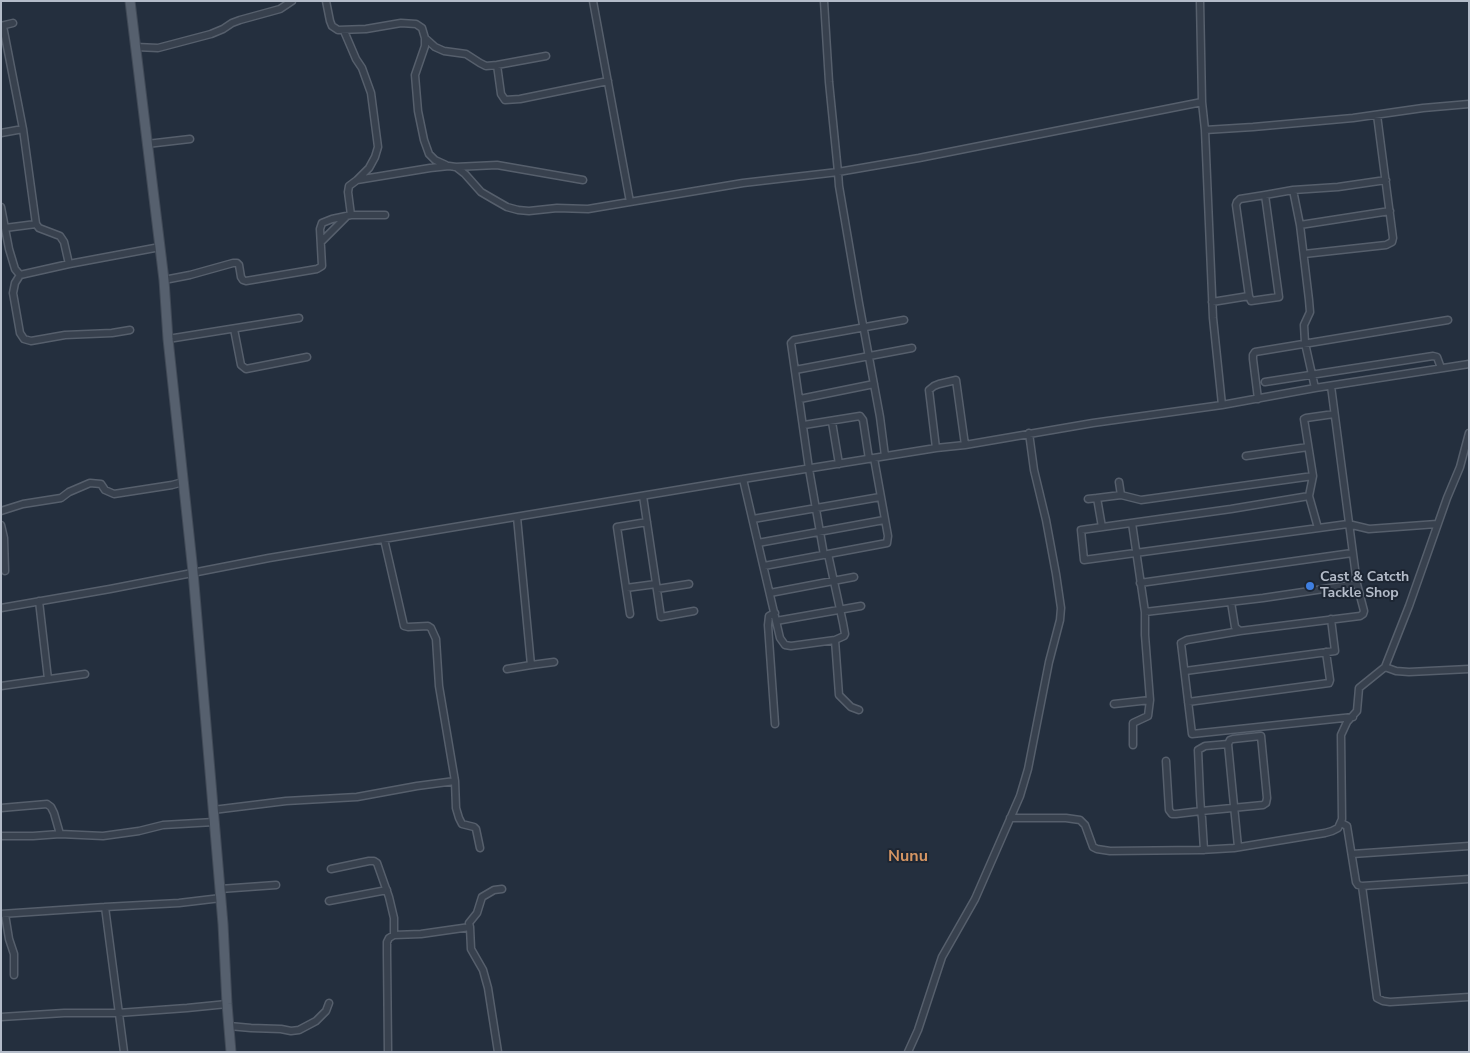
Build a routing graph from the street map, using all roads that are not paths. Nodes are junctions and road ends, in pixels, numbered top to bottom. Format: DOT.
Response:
graph roads {
  1 [pos="130,1"];
  2 [pos="292,1"];
  3 [pos="326,1"];
  4 [pos="593,1"];
  5 [pos="824,1"];
  6 [pos="1200,1"];
  7 [pos="13,23"];
  8 [pos="2,26"];
  9 [pos="344,31"];
  10 [pos="425,38"];
  11 [pos="136,47"];
  12 [pos="546,56"];
  13 [pos="497,65"];
  14 [pos="608,81"];
  15 [pos="1202,102"];
  16 [pos="1469,104"];
  17 [pos="1377,115"];
  18 [pos="23,129"];
  19 [pos="1205,130"];
  20 [pos="1,133"];
  21 [pos="190,139"];
  22 [pos="147,144"];
  23 [pos="456,167"];
  24 [pos="838,172"];
  25 [pos="357,180"];
  26 [pos="583,180"];
  27 [pos="1386,180"];
  28 [pos="1293,190"];
  29 [pos="1265,194"];
  30 [pos="630,202"];
  31 [pos="1,207"];
  32 [pos="1390,211"];
  33 [pos="385,215"];
  34 [pos="349,216"];
  35 [pos="36,224"];
  36 [pos="1300,225"];
  37 [pos="5,228"];
  38 [pos="321,242"];
  39 [pos="160,248"];
  40 [pos="1,249"];
  41 [pos="9,249"];
  42 [pos="1304,254"];
  43 [pos="69,264"];
  44 [pos="20,275"];
  45 [pos="164,280"];
  46 [pos="1249,296"];
  47 [pos="1212,302"];
  48 [pos="299,318"];
  49 [pos="904,320"];
  50 [pos="1448,320"];
  51 [pos="864,328"];
  52 [pos="234,329"];
  53 [pos="130,330"];
  54 [pos="168,339"];
  55 [pos="1305,343"];
  56 [pos="912,348"];
  57 [pos="869,357"];
  58 [pos="307,358"];
  59 [pos="1469,364"];
  60 [pos="1442,368"];
  61 [pos="795,370"];
  62 [pos="1312,375"];
  63 [pos="1265,382"];
  64 [pos="874,384"];
  65 [pos="1331,386"];
  66 [pos="1315,388"];
  67 [pos="1258,398"];
  68 [pos="800,399"];
  69 [pos="1222,405"];
  70 [pos="1334,414"];
  71 [pos="832,422"];
  72 [pos="804,425"];
  73 [pos="1029,433"];
  74 [pos="1469,433"];
  75 [pos="965,445"];
  76 [pos="936,448"];
  77 [pos="1308,448"];
  78 [pos="885,456"];
  79 [pos="1246,456"];
  80 [pos="872,459"];
  81 [pos="839,464"];
  82 [pos="1460,467"];
  83 [pos="1469,467"];
  84 [pos="809,469"];
  85 [pos="1313,476"];
  86 [pos="744,479"];
  87 [pos="183,482"];
  88 [pos="1119,482"];
  89 [pos="1121,495"];
  90 [pos="643,496"];
  91 [pos="1309,496"];
  92 [pos="880,498"];
  93 [pos="1097,498"];
  94 [pos="1088,499"];
  95 [pos="816,508"];
  96 [pos="1,511"];
  97 [pos="517,517"];
  98 [pos="753,519"];
  99 [pos="884,520"];
  100 [pos="647,522"];
  101 [pos="1132,523"];
  102 [pos="1348,524"];
  103 [pos="1437,524"];
  104 [pos="1,525"];
  105 [pos="1102,527"];
  106 [pos="1318,528"];
  107 [pos="820,531"];
  108 [pos="384,539"];
  109 [pos="758,543"];
  110 [pos="1136,553"];
  111 [pos="1352,553"];
  112 [pos="826,554"];
  113 [pos="764,566"];
  114 [pos="5,571"];
  115 [pos="193,572"];
  116 [pos="854,577"];
  117 [pos="834,581"];
  118 [pos="1140,583"];
  119 [pos="689,584"];
  120 [pos="1357,584"];
  121 [pos="657,586"];
  122 [pos="626,588"];
  123 [pos="770,593"];
  124 [pos="40,601"];
  125 [pos="1232,602"];
  126 [pos="861,606"];
  127 [pos="1,608"];
  128 [pos="840,609"];
  129 [pos="694,611"];
  130 [pos="1145,612"];
  131 [pos="775,613"];
  132 [pos="630,614"];
  133 [pos="1331,619"];
  134 [pos="776,621"];
  135 [pos="1240,631"];
  136 [pos="835,640"];
  137 [pos="1326,652"];
  138 [pos="554,662"];
  139 [pos="531,665"];
  140 [pos="1386,666"];
  141 [pos="507,669"];
  142 [pos="1469,669"];
  143 [pos="1184,671"];
  144 [pos="85,674"];
  145 [pos="48,679"];
  146 [pos="1,686"];
  147 [pos="1150,700"];
  148 [pos="1188,702"];
  149 [pos="1114,704"];
  150 [pos="859,710"];
  151 [pos="1353,717"];
  152 [pos="775,724"];
  153 [pos="1228,744"];
  154 [pos="1133,745"];
  155 [pos="1166,761"];
  156 [pos="455,781"];
  157 [pos="1,808"];
  158 [pos="1235,808"];
  159 [pos="213,810"];
  160 [pos="1202,811"];
  161 [pos="1010,818"];
  162 [pos="214,822"];
  163 [pos="1341,823"];
  164 [pos="60,834"];
  165 [pos="1,836"];
  166 [pos="1469,846"];
  167 [pos="1238,847"];
  168 [pos="480,848"];
  169 [pos="1204,850"];
  170 [pos="1352,854"];
  171 [pos="332,869"];
  172 [pos="1469,879"];
  173 [pos="276,885"];
  174 [pos="1362,886"];
  175 [pos="502,889"];
  176 [pos="387,890"];
  177 [pos="221,894"];
  178 [pos="329,901"];
  179 [pos="105,907"];
  180 [pos="3,914"];
  181 [pos="470,927"];
  182 [pos="394,936"];
  183 [pos="14,976"];
  184 [pos="1469,997"];
  185 [pos="329,1003"];
  186 [pos="227,1004"];
  187 [pos="118,1013"];
  188 [pos="1,1017"];
  189 [pos="229,1026"];
  190 [pos="124,1052"];
  191 [pos="231,1052"];
  192 [pos="388,1052"];
  193 [pos="498,1052"];
  194 [pos="908,1052"];
  1 -- 11 [label="main road"];
  2 -- 11 [label="street"];
  3 -- 9 [label="street"];
  4 -- 14 [label="street"];
  5 -- 24 [label="street"];
  6 -- 15 [label="street"];
  7 -- 8 [label="street"];
  8 -- 18 [label="street"];
  9 -- 10 [label="street"];
  9 -- 25 [label="street"];
  10 -- 13 [label="street"];
  10 -- 23 [label="street"];
  11 -- 22 [label="main road"];
  12 -- 13 [label="street"];
  13 -- 14 [label="street"];
  14 -- 30 [label="street"];
  15 -- 19 [label="street"];
  15 -- 24 [label="street"];
  16 -- 17 [label="street"];
  17 -- 19 [label="street"];
  17 -- 27 [label="street"];
  18 -- 20 [label="street"];
  18 -- 35 [label="street"];
  19 -- 47 [label="street"];
  21 -- 22 [label="street"];
  22 -- 39 [label="main road"];
  23 -- 25 [label="street"];
  23 -- 26 [label="street"];
  23 -- 30 [label="street"];
  24 -- 30 [label="street"];
  24 -- 51 [label="street"];
  25 -- 34 [label="street"];
  27 -- 28 [label="street"];
  27 -- 32 [label="street"];
  28 -- 29 [label="street"];
  28 -- 36 [label="street"];
  29 -- 46 [label="street"];
  29 -- 46 [label="street"];
  31 -- 37 [label="street"];
  32 -- 36 [label="street"];
  32 -- 42 [label="street"];
  33 -- 34 [label="street"];
  34 -- 38 [label="street"];
  34 -- 38 [label="street"];
  35 -- 37 [label="street"];
  35 -- 43 [label="street"];
  36 -- 42 [label="street"];
  37 -- 41 [label="street"];
  38 -- 45 [label="street"];
  39 -- 43 [label="street"];
  39 -- 45 [label="main road"];
  40 -- 41 [label="street"];
  41 -- 44 [label="street"];
  42 -- 55 [label="street"];
  43 -- 44 [label="street"];
  44 -- 53 [label="street"];
  45 -- 54 [label="main road"];
  46 -- 47 [label="street"];
  47 -- 69 [label="street"];
  48 -- 52 [label="street"];
  49 -- 51 [label="street"];
  50 -- 55 [label="street"];
  51 -- 57 [label="street"];
  51 -- 61 [label="street"];
  52 -- 54 [label="street"];
  52 -- 58 [label="street"];
  54 -- 87 [label="main road"];
  55 -- 62 [label="street"];
  55 -- 67 [label="street"];
  56 -- 57 [label="street"];
  57 -- 61 [label="street"];
  57 -- 64 [label="street"];
  59 -- 60 [label="street"];
  60 -- 62 [label="street"];
  60 -- 65 [label="street"];
  61 -- 68 [label="street"];
  62 -- 63 [label="street"];
  62 -- 66 [label="street"];
  64 -- 68 [label="street"];
  64 -- 78 [label="street"];
  65 -- 66 [label="street"];
  65 -- 70 [label="street"];
  66 -- 67 [label="street"];
  67 -- 69 [label="street"];
  68 -- 72 [label="street"];
  69 -- 73 [label="street"];
  70 -- 77 [label="street"];
  70 -- 102 [label="street"];
  71 -- 72 [label="street"];
  71 -- 80 [label="street"];
  71 -- 81 [label="street"];
  72 -- 84 [label="street"];
  73 -- 75 [label="street"];
  73 -- 161 [label="street"];
  74 -- 82 [label="street"];
  75 -- 76 [label="street"];
  75 -- 76 [label="street"];
  76 -- 78 [label="street"];
  77 -- 79 [label="street"];
  77 -- 85 [label="street"];
  78 -- 80 [label="street"];
  80 -- 81 [label="street"];
  80 -- 92 [label="street"];
  81 -- 84 [label="street"];
  82 -- 83 [label="street"];
  82 -- 103 [label="street"];
  84 -- 86 [label="street"];
  84 -- 95 [label="street"];
  85 -- 89 [label="street"];
  85 -- 91 [label="street"];
  86 -- 90 [label="street"];
  86 -- 98 [label="street"];
  87 -- 96 [label="street"];
  87 -- 115 [label="main road"];
  88 -- 89 [label="street"];
  89 -- 93 [label="street"];
  90 -- 97 [label="street"];
  90 -- 100 [label="street"];
  91 -- 101 [label="street"];
  91 -- 106 [label="street"];
  92 -- 95 [label="street"];
  92 -- 99 [label="street"];
  93 -- 94 [label="street"];
  93 -- 105 [label="street"];
  95 -- 98 [label="street"];
  95 -- 107 [label="street"];
  97 -- 108 [label="street"];
  97 -- 139 [label="street"];
  98 -- 109 [label="street"];
  99 -- 107 [label="street"];
  99 -- 112 [label="street"];
  100 -- 121 [label="street"];
  100 -- 122 [label="street"];
  101 -- 105 [label="street"];
  101 -- 110 [label="street"];
  102 -- 103 [label="street"];
  102 -- 106 [label="street"];
  102 -- 111 [label="street"];
  103 -- 140 [label="street"];
  104 -- 114 [label="street"];
  105 -- 110 [label="street"];
  106 -- 110 [label="street"];
  107 -- 109 [label="street"];
  107 -- 112 [label="street"];
  108 -- 115 [label="street"];
  108 -- 156 [label="street"];
  109 -- 113 [label="street"];
  110 -- 118 [label="street"];
  111 -- 118 [label="street"];
  111 -- 120 [label="street"];
  112 -- 113 [label="street"];
  112 -- 117 [label="street"];
  113 -- 123 [label="street"];
  115 -- 124 [label="street"];
  115 -- 159 [label="main road"];
  116 -- 117 [label="street"];
  117 -- 123 [label="street"];
  117 -- 128 [label="street"];
  118 -- 130 [label="street"];
  119 -- 121 [label="street"];
  120 -- 125 [label="street"];
  120 -- 133 [label="street"];
  121 -- 122 [label="street"];
  121 -- 129 [label="street"];
  122 -- 132 [label="street"];
  123 -- 131 [label="street"];
  124 -- 127 [label="street"];
  124 -- 145 [label="street"];
  125 -- 130 [label="street"];
  125 -- 135 [label="street"];
  126 -- 128 [label="street"];
  128 -- 134 [label="street"];
  128 -- 136 [label="street"];
  130 -- 147 [label="street"];
  131 -- 134 [label="street"];
  131 -- 152 [label="street"];
  133 -- 135 [label="street"];
  133 -- 137 [label="street"];
  134 -- 136 [label="street"];
  135 -- 143 [label="street"];
  136 -- 150 [label="street"];
  137 -- 143 [label="street"];
  137 -- 148 [label="street"];
  138 -- 139 [label="street"];
  139 -- 141 [label="street"];
  140 -- 142 [label="street"];
  140 -- 151 [label="street"];
  143 -- 148 [label="street"];
  144 -- 145 [label="street"];
  145 -- 146 [label="street"];
  147 -- 149 [label="street"];
  147 -- 154 [label="street"];
  148 -- 151 [label="street"];
  151 -- 163 [label="street"];
  153 -- 158 [label="street"];
  153 -- 158 [label="street"];
  153 -- 160 [label="street"];
  155 -- 160 [label="street"];
  156 -- 159 [label="street"];
  156 -- 168 [label="street"];
  157 -- 164 [label="street"];
  158 -- 160 [label="street"];
  158 -- 167 [label="street"];
  159 -- 162 [label="main road"];
  160 -- 169 [label="street"];
  161 -- 169 [label="street"];
  161 -- 194 [label="street"];
  162 -- 164 [label="street"];
  162 -- 177 [label="main road"];
  163 -- 167 [label="street"];
  163 -- 170 [label="street"];
  164 -- 165 [label="street"];
  166 -- 170 [label="street"];
  167 -- 169 [label="street"];
  170 -- 174 [label="street"];
  171 -- 176 [label="street"];
  172 -- 174 [label="street"];
  173 -- 177 [label="street"];
  174 -- 184 [label="street"];
  175 -- 181 [label="street"];
  176 -- 178 [label="street"];
  176 -- 182 [label="street"];
  177 -- 179 [label="street"];
  177 -- 186 [label="main road"];
  179 -- 180 [label="street"];
  179 -- 187 [label="street"];
  180 -- 183 [label="street"];
  181 -- 182 [label="street"];
  181 -- 193 [label="street"];
  182 -- 192 [label="street"];
  185 -- 189 [label="street"];
  186 -- 187 [label="street"];
  186 -- 189 [label="main road"];
  187 -- 188 [label="street"];
  187 -- 190 [label="street"];
  189 -- 191 [label="main road"];
}
